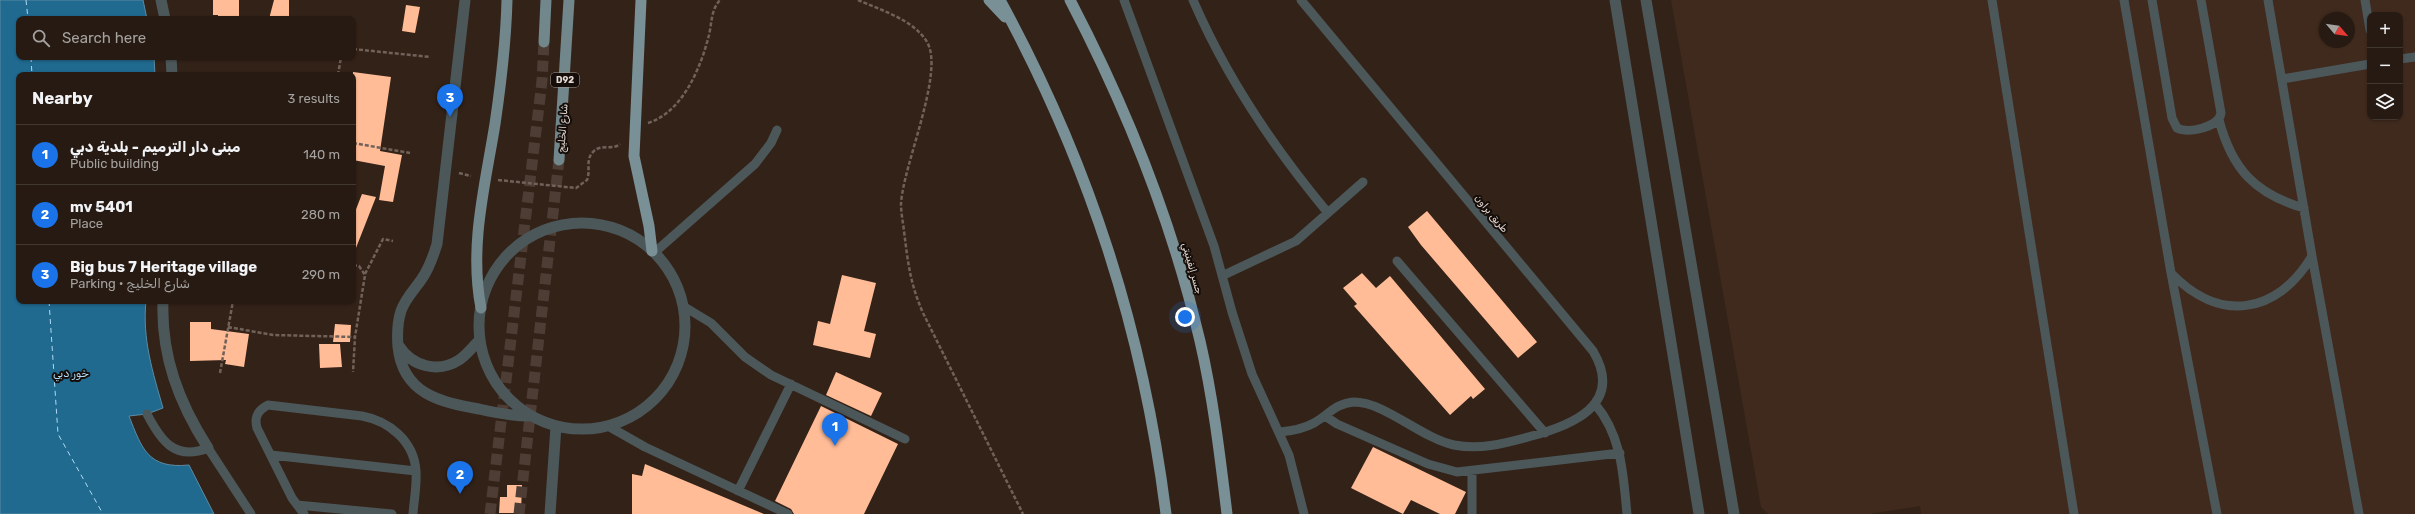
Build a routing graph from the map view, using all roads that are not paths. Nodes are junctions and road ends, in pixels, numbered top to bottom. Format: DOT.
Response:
graph roads {
  1 [pos="161,0"];
  2 [pos="465,0"];
  3 [pos="507,0"];
  4 [pos="546,0"];
  5 [pos="569,0"];
  6 [pos="636,0"];
  7 [pos="641,0"];
  8 [pos="989,0"];
  9 [pos="1000,0"];
  10 [pos="1070,0"];
  11 [pos="1124,0"];
  12 [pos="1193,0"];
  13 [pos="1301,0"];
  14 [pos="1615,0"];
  15 [pos="1646,0"];
  16 [pos="1992,0"];
  17 [pos="2124,0"];
  18 [pos="2152,0"];
  19 [pos="2202,0"];
  20 [pos="2268,0"];
  21 [pos="2366,0"];
  22 [pos="2368,12"];
  23 [pos="164,16"];
  24 [pos="640,23"];
  25 [pos="1017,31"];
  26 [pos="544,42"];
  27 [pos="2415,57"];
  28 [pos="2403,59"];
  29 [pos="171,60"];
  30 [pos="2367,65"];
  31 [pos="172,72"];
  32 [pos="2282,79"];
  33 [pos="2219,120"];
  34 [pos="777,130"];
  35 [pos="559,160"];
  36 [pos="1363,182"];
  37 [pos="2304,208"];
  38 [pos="1328,212"];
  39 [pos="653,252"];
  40 [pos="2312,256"];
  41 [pos="1397,261"];
  42 [pos="2171,273"];
  43 [pos="1224,275"];
  44 [pos="164,304"];
  45 [pos="683,306"];
  46 [pos="480,308"];
  47 [pos="480,340"];
  48 [pos="398,344"];
  49 [pos="791,384"];
  50 [pos="1595,404"];
  51 [pos="147,414"];
  52 [pos="530,416"];
  53 [pos="1325,416"];
  54 [pos="556,426"];
  55 [pos="608,426"];
  56 [pos="1280,432"];
  57 [pos="1545,433"];
  58 [pos="905,439"];
  59 [pos="208,448"];
  60 [pos="1620,453"];
  61 [pos="271,455"];
  62 [pos="416,471"];
  63 [pos="1472,472"];
  64 [pos="738,491"];
  65 [pos="297,505"];
  66 [pos="251,514"];
  67 [pos="304,514"];
  68 [pos="392,514"];
  69 [pos="413,514"];
  70 [pos="550,514"];
  71 [pos="788,514"];
  72 [pos="1166,514"];
  73 [pos="1227,514"];
  74 [pos="1304,514"];
  75 [pos="1472,514"];
  76 [pos="1627,514"];
  77 [pos="1699,514"];
  78 [pos="1734,514"];
  79 [pos="2074,514"];
  80 [pos="2217,514"];
  81 [pos="2359,514"];
  1 -- 23 [label="street"];
  2 -- 48 [label="street"];
  3 -- 46 [label="main road"];
  4 -- 26 [label="main road"];
  5 -- 35 [label="main road, شارع الخليج / D92"];
  6 -- 24 [label="main road"];
  7 -- 24 [label="highway"];
  8 -- 25 [label="highway"];
  9 -- 25 [label="highway"];
  10 -- 73 [label="highway, جسر إنفينيتي"];
  11 -- 43 [label="lane"];
  12 -- 38 [label="lane"];
  13 -- 50 [label="lane, طريق براون"];
  14 -- 77 [label="street"];
  15 -- 78 [label="street"];
  16 -- 79 [label="lane"];
  17 -- 42 [label="lane"];
  18 -- 33 [label="lane"];
  19 -- 33 [label="lane"];
  20 -- 32 [label="lane"];
  21 -- 22 [label="lane"];
  24 -- 39 [label="highway"];
  25 -- 72 [label="highway"];
  27 -- 28 [label="lane"];
  29 -- 31 [label="street"];
  30 -- 32 [label="lane"];
  32 -- 37 [label="lane"];
  33 -- 37 [label="lane"];
  34 -- 39 [label="lane"];
  36 -- 38 [label="lane"];
  37 -- 40 [label="lane"];
  38 -- 43 [label="lane"];
  39 -- 45 [label="street"];
  39 -- 46 [label="street"];
  40 -- 42 [label="lane"];
  40 -- 81 [label="lane"];
  41 -- 57 [label="lane"];
  42 -- 80 [label="lane"];
  43 -- 56 [label="lane"];
  44 -- 59 [label="street"];
  45 -- 49 [label="lane"];
  45 -- 55 [label="street"];
  46 -- 47 [label="street"];
  47 -- 48 [label="street"];
  47 -- 52 [label="street"];
  48 -- 52 [label="street"];
  49 -- 58 [label="lane"];
  49 -- 64 [label="lane"];
  50 -- 57 [label="lane, طريق براون"];
  50 -- 60 [label="lane"];
  51 -- 59 [label="lane"];
  52 -- 54 [label="street"];
  53 -- 56 [label="lane, طريق براون"];
  53 -- 57 [label="lane, طريق براون"];
  53 -- 63 [label="lane"];
  54 -- 55 [label="street"];
  54 -- 70 [label="street"];
  55 -- 64 [label="lane"];
  56 -- 74 [label="lane"];
  59 -- 66 [label="lane"];
  60 -- 63 [label="lane"];
  60 -- 76 [label="lane"];
  61 -- 62 [label="lane"];
  61 -- 62 [label="lane"];
  61 -- 65 [label="lane"];
  62 -- 69 [label="lane"];
  63 -- 75 [label="lane"];
  64 -- 71 [label="lane"];
  65 -- 67 [label="lane"];
  65 -- 68 [label="lane"];
}
